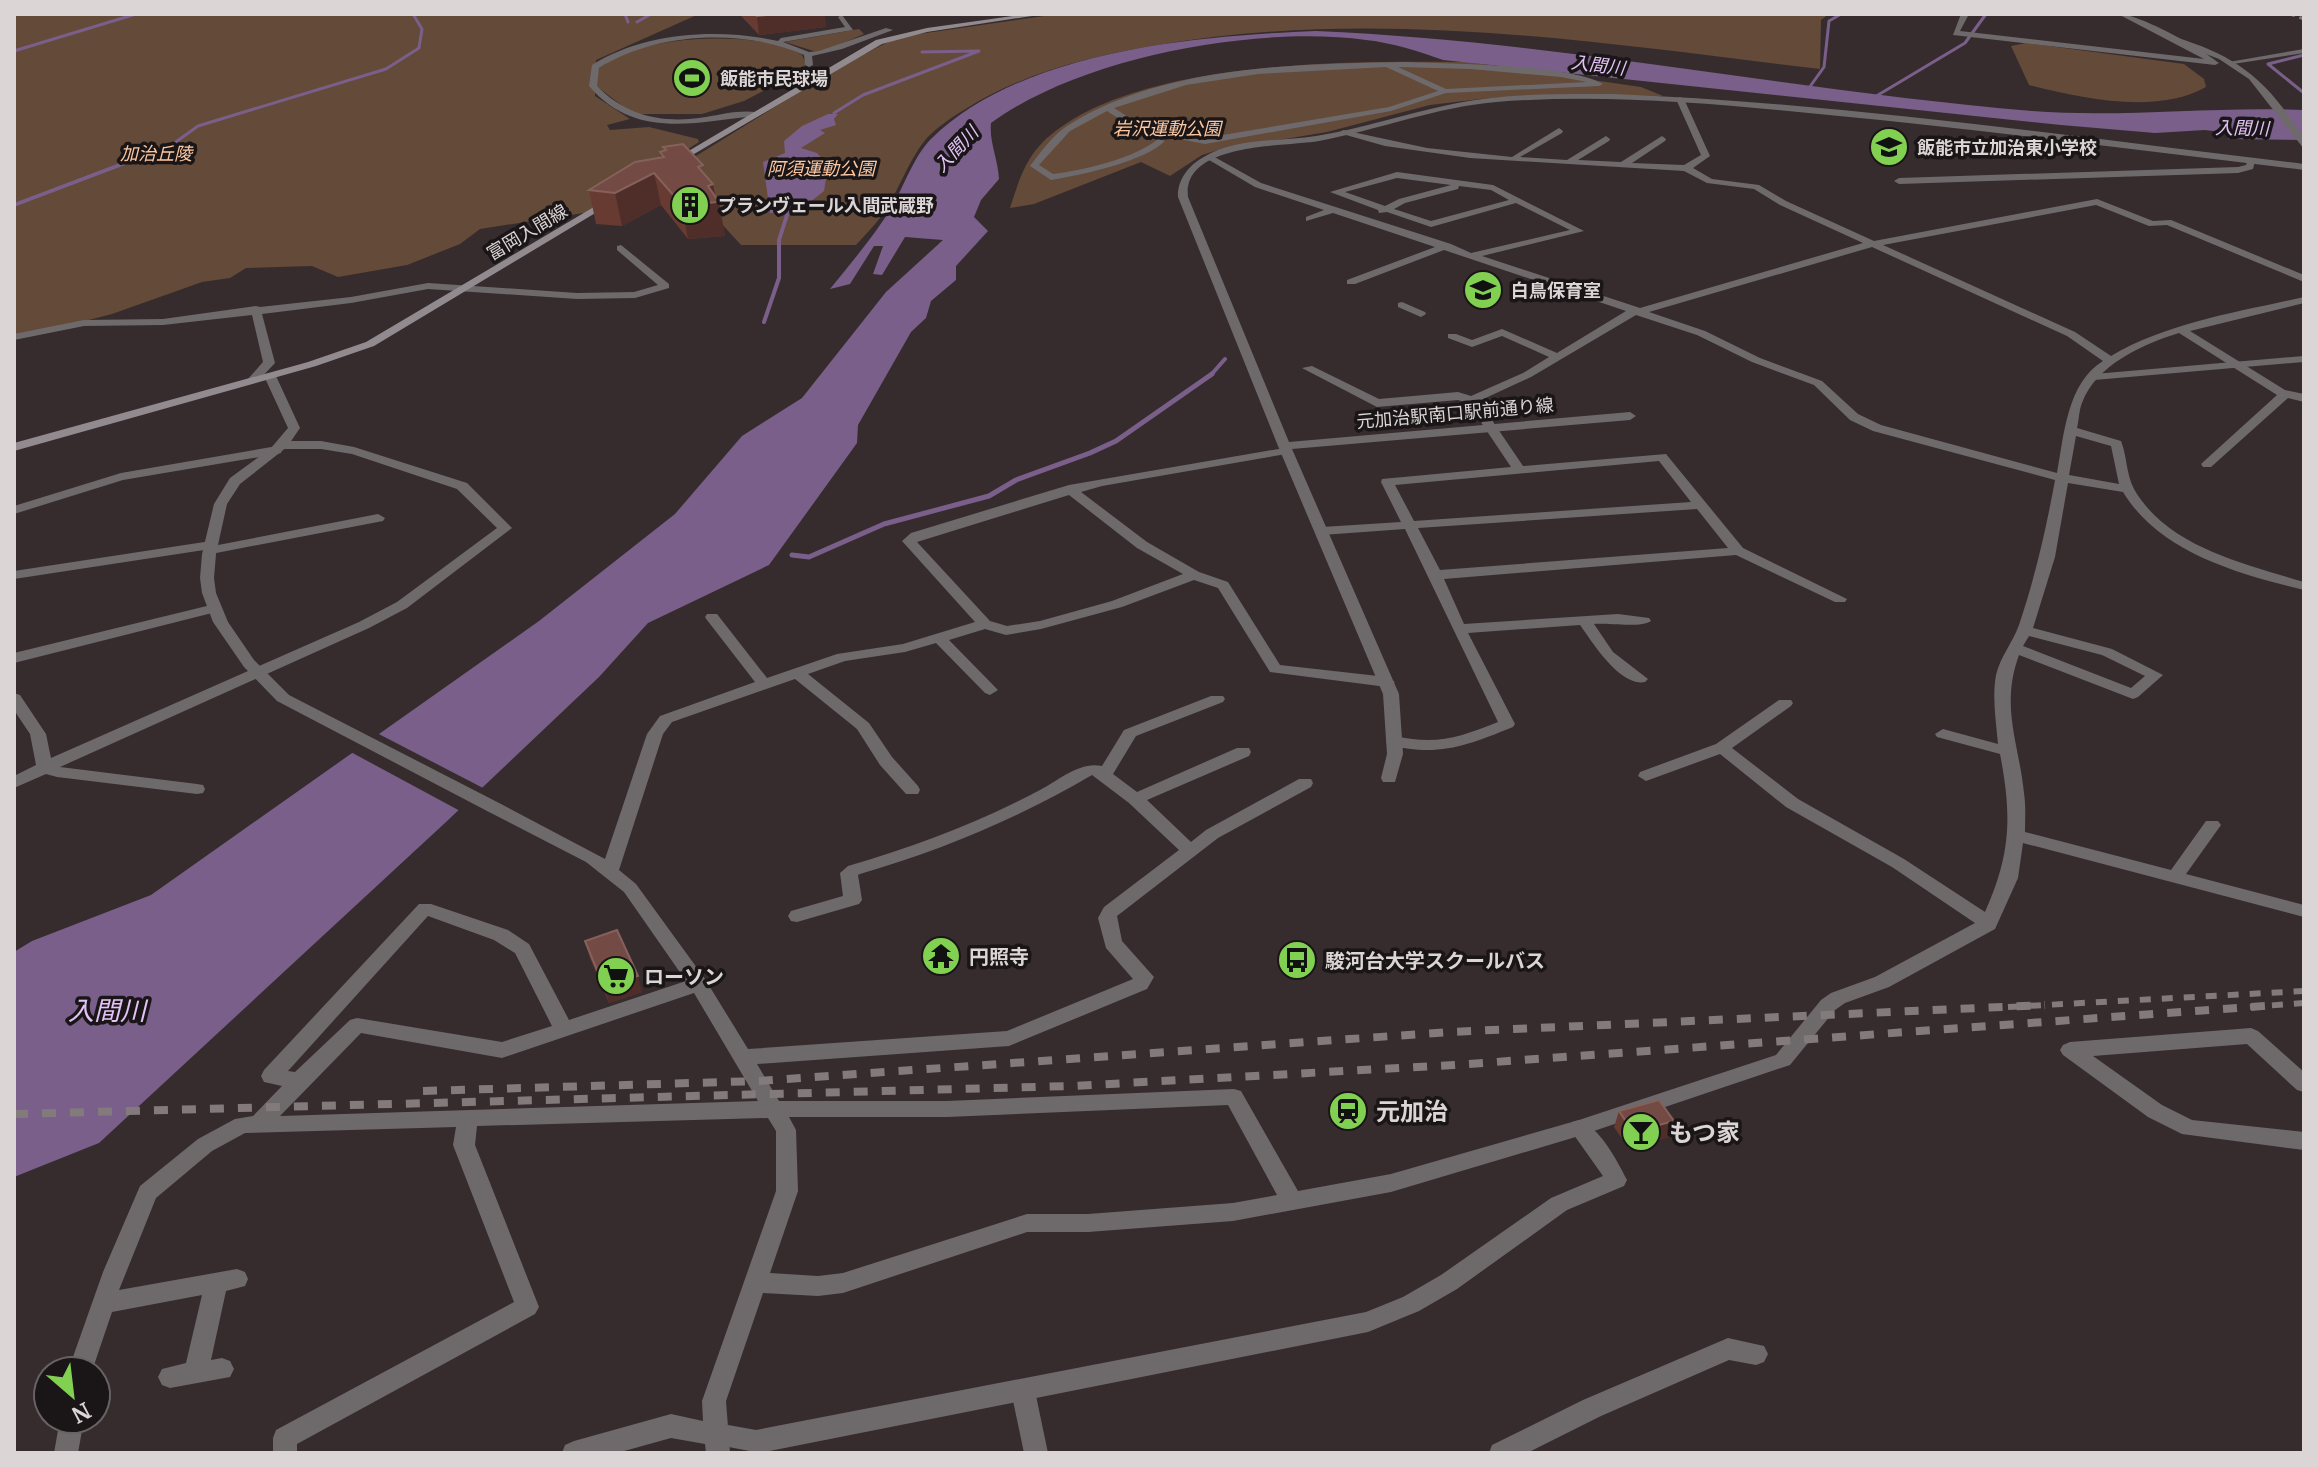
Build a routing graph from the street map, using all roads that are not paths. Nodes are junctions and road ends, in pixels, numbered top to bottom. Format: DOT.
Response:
graph roads {
  1 [pos="1041,14"];
  2 [pos="1965,14"];
  3 [pos="2053,14"];
  4 [pos="2068,14"];
  5 [pos="2122,14"];
  6 [pos="842,17"];
  7 [pos="889,30"];
  8 [pos="2175,39"];
  9 [pos="772,41"];
  10 [pos="2304,51"];
  11 [pos="808,54"];
  12 [pos="2233,62"];
  13 [pos="1383,63"];
  14 [pos="1395,63"];
  15 [pos="809,65"];
  16 [pos="1420,77"];
  17 [pos="1400,81"];
  18 [pos="1556,87"];
  19 [pos="1445,91"];
  20 [pos="1457,91"];
  21 [pos="1575,94"];
  22 [pos="1680,99"];
  23 [pos="1108,108"];
  24 [pos="753,114"];
  25 [pos="1559,131"];
  26 [pos="1343,133"];
  27 [pos="1167,139"];
  28 [pos="1606,139"];
  29 [pos="1662,139"];
  30 [pos="2304,146"];
  31 [pos="1208,157"];
  32 [pos="1514,157"];
  33 [pos="1571,161"];
  34 [pos="2251,161"];
  35 [pos="1624,164"];
  36 [pos="667,166"];
  37 [pos="2304,167"];
  38 [pos="1686,168"];
  39 [pos="1899,181"];
  40 [pos="1464,184"];
  41 [pos="621,194"];
  42 [pos="1518,200"];
  43 [pos="1335,209"];
  44 [pos="1387,209"];
  45 [pos="1309,219"];
  46 [pos="1369,219"];
  47 [pos="1871,244"];
  48 [pos="1447,246"];
  49 [pos="621,248"];
  50 [pos="1475,255"];
  51 [pos="2304,279"];
  52 [pos="1351,282"];
  53 [pos="465,287"];
  54 [pos="2304,300"];
  55 [pos="1402,305"];
  56 [pos="2279,307"];
  57 [pos="256,309"];
  58 [pos="1638,310"];
  59 [pos="1421,314"];
  60 [pos="2304,317"];
  61 [pos="2181,330"];
  62 [pos="1452,336"];
  63 [pos="14,337"];
  64 [pos="1557,357"];
  65 [pos="2304,359"];
  66 [pos="2109,360"];
  67 [pos="2236,364"];
  68 [pos="1308,368"];
  69 [pos="270,376"];
  70 [pos="2094,377"];
  71 [pos="253,380"];
  72 [pos="2281,393"];
  73 [pos="2304,398"];
  74 [pos="1472,400"];
  75 [pos="1630,416"];
  76 [pos="1491,428"];
  77 [pos="2073,431"];
  78 [pos="14,447"];
  79 [pos="279,448"];
  80 [pos="1285,448"];
  81 [pos="2207,464"];
  82 [pos="1519,469"];
  83 [pos="2062,478"];
  84 [pos="1069,489"];
  85 [pos="2127,489"];
  86 [pos="1700,505"];
  87 [pos="14,510"];
  88 [pos="378,518"];
  89 [pos="1410,526"];
  90 [pos="1322,531"];
  91 [pos="211,548"];
  92 [pos="1738,551"];
  93 [pos="14,575"];
  94 [pos="1194,575"];
  95 [pos="1435,575"];
  96 [pos="2304,586"];
  97 [pos="1840,599"];
  98 [pos="215,608"];
  99 [pos="712,617"];
  100 [pos="1585,621"];
  101 [pos="1644,621"];
  102 [pos="985,624"];
  103 [pos="1459,629"];
  104 [pos="2025,630"];
  105 [pos="939,638"];
  106 [pos="2014,648"];
  107 [pos="14,658"];
  108 [pos="255,673"];
  109 [pos="797,673"];
  110 [pos="1640,679"];
  111 [pos="1387,682"];
  112 [pos="764,684"];
  113 [pos="990,690"];
  114 [pos="14,698"];
  115 [pos="1217,699"];
  116 [pos="1785,703"];
  117 [pos="1943,734"];
  118 [pos="1394,741"];
  119 [pos="1722,748"];
  120 [pos="2007,751"];
  121 [pos="1243,752"];
  122 [pos="45,767"];
  123 [pos="1104,776"];
  124 [pos="1646,776"];
  125 [pos="1389,778"];
  126 [pos="14,783"];
  127 [pos="1305,783"];
  128 [pos="197,789"];
  129 [pos="912,790"];
  130 [pos="1135,799"];
  131 [pos="2212,825"];
  132 [pos="2016,835"];
  133 [pos="1189,850"];
  134 [pos="610,871"];
  135 [pos="2174,878"];
  136 [pos="2304,911"];
  137 [pos="797,916"];
  138 [pos="1989,924"];
  139 [pos="698,984"];
  140 [pos="564,1030"];
  141 [pos="743,1057"];
  142 [pos="299,1081"];
  143 [pos="2304,1084"];
  144 [pos="777,1109"];
  145 [pos="468,1118"];
  146 [pos="259,1124"];
  147 [pos="1579,1128"];
  148 [pos="2304,1141"];
  149 [pos="1292,1201"];
  150 [pos="754,1282"];
  151 [pos="104,1303"];
  152 [pos="1756,1354"];
  153 [pos="86,1355"];
  154 [pos="222,1369"];
  155 [pos="196,1373"];
  156 [pos="170,1377"];
  157 [pos="1023,1391"];
  158 [pos="717,1444"];
  159 [pos="285,1453"];
  160 [pos="574,1453"];
  161 [pos="1036,1453"];
  162 [pos="1501,1453"];
  1 -- 24 [label="main road"];
  2 -- 8 [label="street"];
  3 -- 4 [label="street"];
  5 -- 8 [label="street"];
  6 -- 9 [label="street"];
  7 -- 11 [label="street"];
  8 -- 12 [label="street"];
  9 -- 11 [label="street"];
  9 -- 24 [label="street"];
  10 -- 12 [label="street"];
  11 -- 15 [label="street"];
  12 -- 30 [label="street"];
  13 -- 14 [label="street"];
  13 -- 16 [label="street"];
  13 -- 23 [label="street"];
  14 -- 16 [label="street"];
  14 -- 18 [label="street"];
  16 -- 17 [label="street"];
  16 -- 19 [label="street"];
  16 -- 20 [label="street"];
  18 -- 20 [label="street"];
  18 -- 21 [label="street"];
  19 -- 20 [label="street"];
  19 -- 27 [label="street"];
  22 -- 26 [label="street"];
  22 -- 34 [label="street"];
  22 -- 38 [label="street"];
  23 -- 27 [label="street"];
  23 -- 27 [label="street"];
  24 -- 36 [label="main road"];
  25 -- 32 [label="street"];
  26 -- 31 [label="street"];
  26 -- 32 [label="street"];
  28 -- 33 [label="street"];
  29 -- 35 [label="street"];
  31 -- 43 [label="street"];
  31 -- 80 [label="street"];
  32 -- 33 [label="street"];
  33 -- 35 [label="street"];
  34 -- 37 [label="street"];
  34 -- 39 [label="street"];
  35 -- 38 [label="street"];
  38 -- 47 [label="street"];
  40 -- 42 [label="street"];
  40 -- 44 [label="street"];
  40 -- 44 [label="street"];
  41 -- 53 [label="main road, 富岡入間線"];
  42 -- 44 [label="street"];
  42 -- 50 [label="street"];
  43 -- 45 [label="street"];
  43 -- 46 [label="street"];
  44 -- 46 [label="street"];
  46 -- 48 [label="street"];
  47 -- 51 [label="street"];
  47 -- 58 [label="street"];
  47 -- 66 [label="street"];
  48 -- 50 [label="street"];
  48 -- 52 [label="street"];
  49 -- 53 [label="street"];
  50 -- 58 [label="street"];
  53 -- 57 [label="street"];
  53 -- 69 [label="main road, 富岡入間線"];
  54 -- 56 [label="street"];
  55 -- 59 [label="street"];
  56 -- 60 [label="street"];
  56 -- 61 [label="street"];
  57 -- 63 [label="street"];
  57 -- 71 [label="street"];
  58 -- 64 [label="street"];
  58 -- 83 [label="street"];
  61 -- 66 [label="street"];
  61 -- 67 [label="street"];
  62 -- 64 [label="street"];
  64 -- 74 [label="street"];
  65 -- 67 [label="street"];
  66 -- 70 [label="street"];
  67 -- 70 [label="street"];
  67 -- 72 [label="street"];
  68 -- 74 [label="street"];
  69 -- 71 [label="main road, 富岡入間線"];
  69 -- 79 [label="street"];
  70 -- 77 [label="street"];
  71 -- 78 [label="main road, 富岡入間線"];
  72 -- 73 [label="street"];
  72 -- 81 [label="street"];
  74 -- 76 [label="street"];
  75 -- 76 [label="street, 元加治駅南口駅前通り線"];
  76 -- 80 [label="street, 元加治駅南口駅前通り線"];
  76 -- 82 [label="street"];
  77 -- 83 [label="street"];
  77 -- 85 [label="street"];
  79 -- 87 [label="street"];
  79 -- 91 [label="street"];
  79 -- 108 [label="street"];
  80 -- 84 [label="street, 元加治駅南口駅前通り線"];
  80 -- 90 [label="street"];
  82 -- 86 [label="street"];
  82 -- 89 [label="street"];
  83 -- 85 [label="street"];
  83 -- 104 [label="street"];
  84 -- 94 [label="street"];
  84 -- 102 [label="street, 元加治駅南口駅前通り線"];
  85 -- 96 [label="street"];
  86 -- 89 [label="street"];
  86 -- 92 [label="street"];
  88 -- 91 [label="street"];
  89 -- 90 [label="street"];
  89 -- 95 [label="street"];
  90 -- 111 [label="street"];
  91 -- 93 [label="street"];
  91 -- 98 [label="street"];
  92 -- 95 [label="street"];
  92 -- 97 [label="street"];
  94 -- 102 [label="street"];
  94 -- 111 [label="street"];
  95 -- 103 [label="street"];
  98 -- 107 [label="street"];
  98 -- 108 [label="street"];
  99 -- 112 [label="street"];
  100 -- 101 [label="street"];
  100 -- 103 [label="street"];
  100 -- 110 [label="street"];
  102 -- 105 [label="street"];
  103 -- 118 [label="street"];
  104 -- 106 [label="street"];
  104 -- 106 [label="street"];
  105 -- 109 [label="street"];
  105 -- 113 [label="street"];
  106 -- 120 [label="street"];
  108 -- 122 [label="street"];
  108 -- 134 [label="street"];
  109 -- 112 [label="street"];
  109 -- 129 [label="street"];
  111 -- 118 [label="street"];
  112 -- 134 [label="street"];
  114 -- 122 [label="street"];
  115 -- 123 [label="street"];
  116 -- 119 [label="street"];
  117 -- 120 [label="street"];
  118 -- 125 [label="street"];
  119 -- 124 [label="street"];
  119 -- 138 [label="street"];
  120 -- 132 [label="street"];
  121 -- 130 [label="street"];
  122 -- 126 [label="street"];
  122 -- 128 [label="street"];
  123 -- 130 [label="street"];
  123 -- 137 [label="street"];
  127 -- 133 [label="street"];
  130 -- 133 [label="street"];
  131 -- 135 [label="street"];
  132 -- 135 [label="street"];
  132 -- 138 [label="street"];
  133 -- 141 [label="street"];
  134 -- 139 [label="street"];
  135 -- 136 [label="street"];
  138 -- 147 [label="street"];
  139 -- 140 [label="street"];
  139 -- 141 [label="street"];
  140 -- 142 [label="street"];
  140 -- 142 [label="street"];
  141 -- 144 [label="street"];
  142 -- 146 [label="street"];
  143 -- 148 [label="street"];
  144 -- 145 [label="street"];
  144 -- 149 [label="street"];
  144 -- 150 [label="street"];
  145 -- 146 [label="street"];
  145 -- 159 [label="street"];
  146 -- 151 [label="street"];
  147 -- 149 [label="street"];
  147 -- 157 [label="street"];
  149 -- 150 [label="street"];
  150 -- 158 [label="street"];
  151 -- 153 [label="street"];
  151 -- 155 [label="street"];
  152 -- 162 [label="street"];
  154 -- 155 [label="street"];
  155 -- 156 [label="street"];
  157 -- 158 [label="street"];
  157 -- 161 [label="street"];
  158 -- 160 [label="street"];
}
